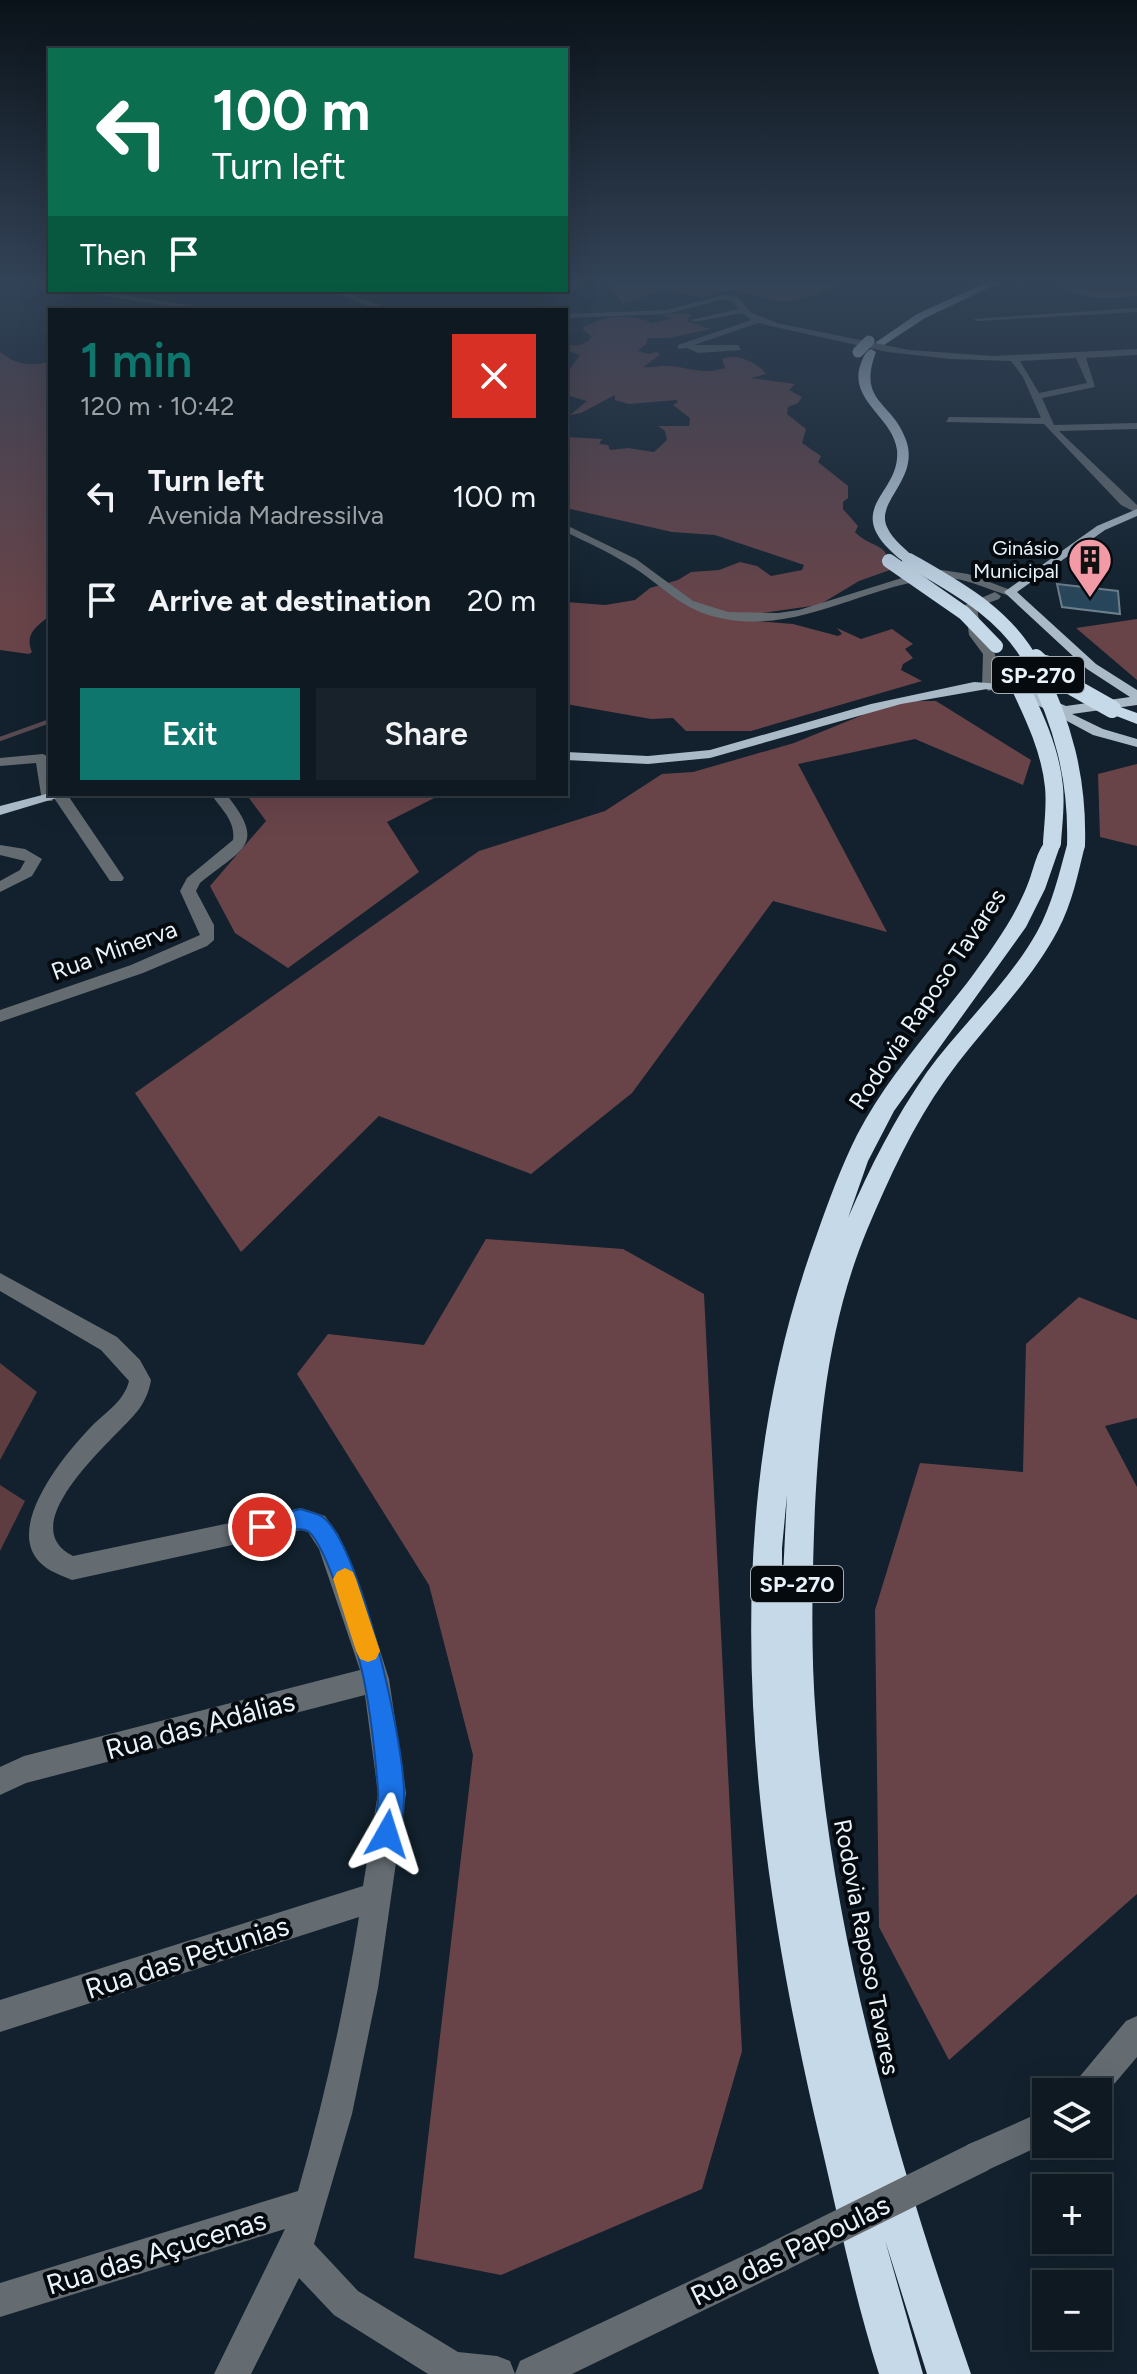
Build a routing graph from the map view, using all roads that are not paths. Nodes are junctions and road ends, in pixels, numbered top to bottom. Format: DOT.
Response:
graph roads {
  1 [pos="853,391"];
  2 [pos="865,391"];
  3 [pos="1031,391"];
  4 [pos="1065,391"];
  5 [pos="1035,397"];
  6 [pos="949,420"];
  7 [pos="1048,425"];
  8 [pos="1137,426"];
  9 [pos="888,452"];
  10 [pos="1137,511"];
  11 [pos="569,532"];
  12 [pos="877,549"];
  13 [pos="1010,592"];
  14 [pos="1036,594"];
  15 [pos="1052,627"];
  16 [pos="1020,639"];
  17 [pos="1109,682"];
  18 [pos="989,687"];
  19 [pos="1137,695"];
  20 [pos="1137,701"];
  21 [pos="1110,705"];
  22 [pos="1048,707"];
  23 [pos="1092,709"];
  24 [pos="1137,719"];
  25 [pos="1098,732"];
  26 [pos="1137,743"];
  27 [pos="568,756"];
  28 [pos="0,762"];
  29 [pos="48,773"];
  30 [pos="56,796"];
  31 [pos="220,796"];
  32 [pos="0,811"];
  33 [pos="1064,844"];
  34 [pos="0,850"];
  35 [pos="116,878"];
  36 [pos="0,887"];
  37 [pos="0,1016"];
  38 [pos="0,1281"];
  39 [pos="376,1679"];
  40 [pos="12,1776"];
  41 [pos="375,1897"];
  42 [pos="0,2016"];
  43 [pos="1137,2032"];
  44 [pos="1099,2078"];
  45 [pos="1032,2132"];
  46 [pos="311,2204"];
  47 [pos="295,2249"];
  48 [pos="0,2300"];
  49 [pos="232,2374"];
  50 [pos="497,2374"];
  51 [pos="533,2374"];
  52 [pos="901,2374"];
  53 [pos="949,2374"];
  1 -- 9 [label="highway"];
  2 -- 16 [label="highway, Rodovia Raposo Tavares / SP-270, bridge"];
  3 -- 5 [label="street"];
  4 -- 5 [label="street"];
  5 -- 7 [label="street"];
  6 -- 7 [label="street"];
  7 -- 8 [label="street"];
  7 -- 10 [label="street"];
  10 -- 14 [label="main road"];
  11 -- 13 [label="street"];
  12 -- 33 [label="highway, Rodovia Raposo Tavares / SP-270, bridge"];
  13 -- 14 [label="main road"];
  13 -- 15 [label="main road, SP-270"];
  13 -- 18 [label="street"];
  14 -- 15 [label="main road, SP-270"];
  15 -- 17 [label="main road, SP-270"];
  16 -- 21 [label="highway, bridge"];
  16 -- 33 [label="highway, Rodovia Raposo Tavares / SP-270, bridge"];
  17 -- 19 [label="main road, SP-270"];
  17 -- 21 [label="main road"];
  18 -- 22 [label="main road, SP-270"];
  18 -- 27 [label="main road"];
  20 -- 21 [label="main road"];
  21 -- 23 [label="main road"];
  21 -- 24 [label="highway"];
  22 -- 23 [label="main road"];
  22 -- 25 [label="main road, SP-270"];
  23 -- 25 [label="main road"];
  25 -- 26 [label="main road, SP-270"];
  28 -- 29 [label="street"];
  30 -- 32 [label="main road"];
  30 -- 35 [label="street"];
  31 -- 37 [label="street, Rua Minerva"];
  33 -- 52 [label="highway, Rodovia Raposo Tavares / SP-270"];
  33 -- 53 [label="highway, Rodovia Raposo Tavares / SP-270"];
  34 -- 36 [label="street"];
  38 -- 39 [label="street"];
  39 -- 40 [label="street, Rua das Adálias"];
  39 -- 41 [label="street"];
  41 -- 42 [label="street, Rua das Petunias"];
  41 -- 46 [label="street"];
  43 -- 44 [label="street"];
  45 -- 51 [label="street, Rua das Papoulas, bridge"];
  46 -- 47 [label="street"];
  46 -- 48 [label="street, Rua das Açucenas"];
  47 -- 49 [label="street"];
  47 -- 50 [label="street"];
}
